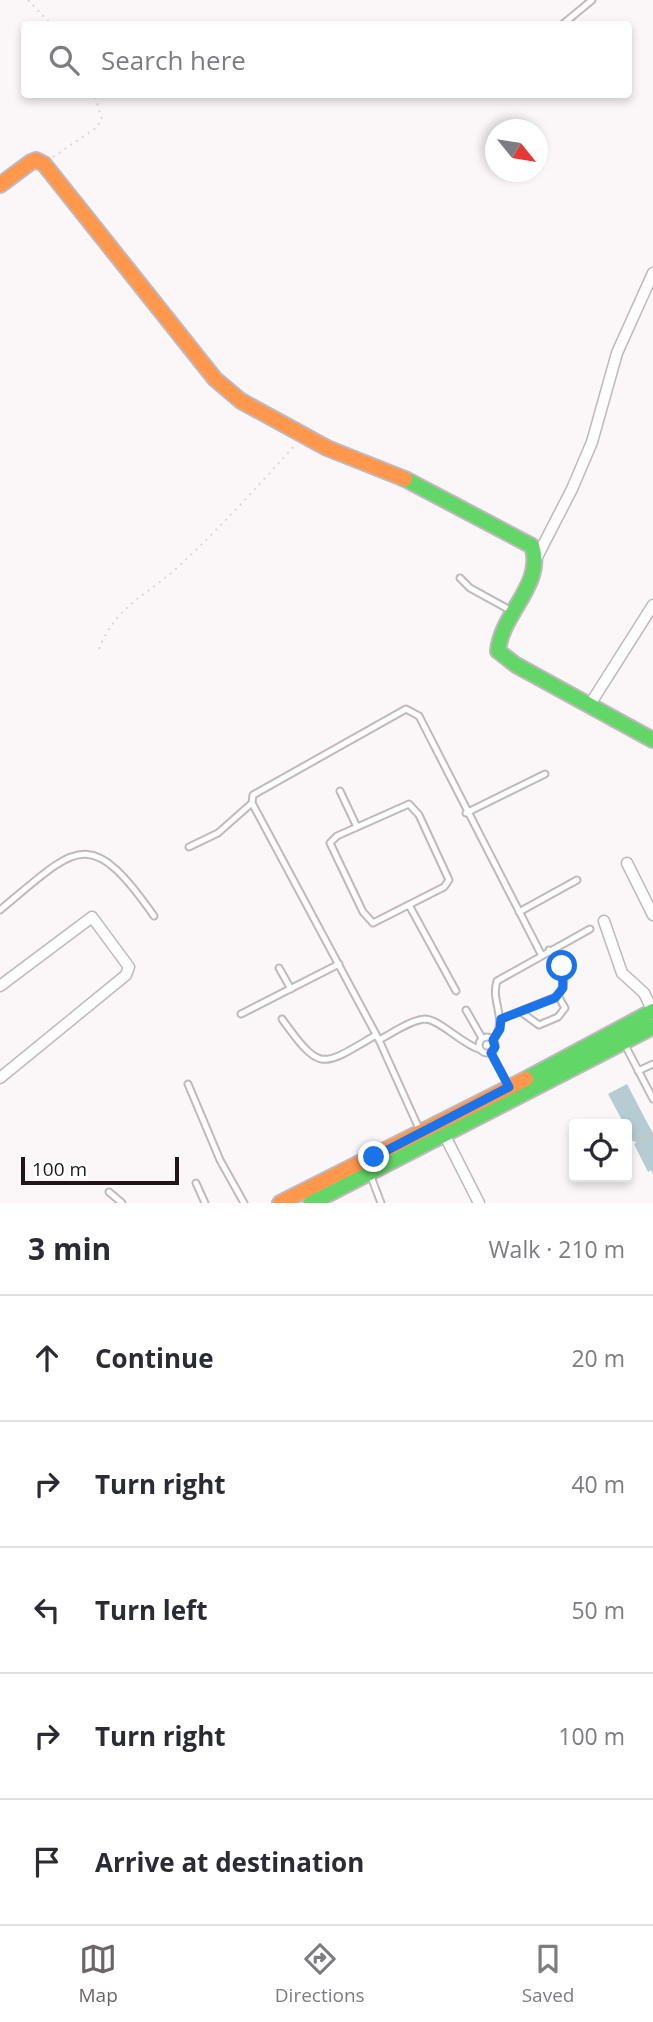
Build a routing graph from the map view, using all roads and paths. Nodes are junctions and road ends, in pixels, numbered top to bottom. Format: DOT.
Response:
graph roads {
  1 [pos="28,0"];
  2 [pos="592,0"];
  3 [pos="48,21"];
  4 [pos="567,21"];
  5 [pos="95,98"];
  6 [pos="44,164"];
  7 [pos="0,185"];
  8 [pos="653,273"];
  9 [pos="304,436"];
  10 [pos="537,557"];
  11 [pos="460,578"];
  12 [pos="653,605"];
  13 [pos="513,611"];
  14 [pos="99,649"];
  15 [pos="589,706"];
  16 [pos="653,740"];
  17 [pos="545,774"];
  18 [pos="340,791"];
  19 [pos="252,803"];
  20 [pos="466,813"];
  21 [pos="357,827"];
  22 [pos="189,848"];
  23 [pos="627,863"];
  24 [pos="577,880"];
  25 [pos="409,905"];
  26 [pos="0,910"];
  27 [pos="519,912"];
  28 [pos="653,915"];
  29 [pos="154,916"];
  30 [pos="604,921"];
  31 [pos="590,929"];
  32 [pos="549,950"];
  33 [pos="541,954"];
  34 [pos="339,964"];
  35 [pos="279,968"];
  36 [pos="0,986"];
  37 [pos="290,989"];
  38 [pos="456,991"];
  39 [pos="558,996"];
  40 [pos="466,1010"];
  41 [pos="653,1011"];
  42 [pos="521,1012"];
  43 [pos="241,1014"];
  44 [pos="282,1019"];
  45 [pos="501,1019"];
  46 [pos="653,1027"];
  47 [pos="377,1038"];
  48 [pos="482,1038"];
  49 [pos="493,1040"];
  50 [pos="624,1042"];
  51 [pos="479,1049"];
  52 [pos="491,1053"];
  53 [pos="653,1064"];
  54 [pos="638,1071"];
  55 [pos="1,1074"];
  56 [pos="188,1084"];
  57 [pos="509,1087"];
  58 [pos="653,1099"];
  59 [pos="421,1134"];
  60 [pos="445,1136"];
  61 [pos="370,1174"];
  62 [pos="196,1183"];
  63 [pos="109,1192"];
  64 [pos="122,1203"];
  65 [pos="205,1203"];
  66 [pos="244,1203"];
  67 [pos="280,1203"];
  68 [pos="311,1203"];
  69 [pos="381,1203"];
  70 [pos="479,1203"];
  1 -- 3 [label="path"];
  2 -- 4 [label="lane"];
  5 -- 6 [label="path"];
  6 -- 7 [label="street"];
  6 -- 9 [label="street"];
  8 -- 10 [label="street"];
  9 -- 10 [label="street"];
  9 -- 14 [label="path"];
  10 -- 13 [label="street"];
  11 -- 13 [label="lane"];
  12 -- 15 [label="street"];
  13 -- 15 [label="street"];
  15 -- 16 [label="street"];
  17 -- 20 [label="lane"];
  18 -- 21 [label="lane"];
  19 -- 20 [label="lane"];
  19 -- 22 [label="lane"];
  19 -- 34 [label="lane"];
  20 -- 27 [label="lane"];
  21 -- 25 [label="lane"];
  21 -- 25 [label="lane"];
  23 -- 28 [label="street"];
  24 -- 27 [label="lane"];
  25 -- 38 [label="lane"];
  26 -- 29 [label="lane"];
  27 -- 33 [label="lane"];
  30 -- 41 [label="street"];
  31 -- 32 [label="lane"];
  32 -- 33 [label="lane"];
  32 -- 39 [label="lane"];
  33 -- 45 [label="lane"];
  34 -- 37 [label="lane"];
  34 -- 47 [label="lane"];
  35 -- 37 [label="lane"];
  36 -- 55 [label="street"];
  37 -- 43 [label="lane"];
  39 -- 42 [label="lane"];
  39 -- 42 [label="lane"];
  40 -- 48 [label="lane"];
  41 -- 57 [label="street"];
  42 -- 45 [label="lane"];
  44 -- 47 [label="lane"];
  45 -- 49 [label="lane"];
  46 -- 50 [label="street"];
  47 -- 51 [label="lane"];
  47 -- 59 [label="lane"];
  48 -- 49 [label="lane"];
  48 -- 51 [label="lane"];
  49 -- 52 [label="lane"];
  50 -- 54 [label="lane"];
  50 -- 60 [label="street"];
  51 -- 52 [label="lane"];
  52 -- 57 [label="lane"];
  53 -- 54 [label="lane"];
  54 -- 58 [label="lane"];
  56 -- 66 [label="lane"];
  57 -- 59 [label="street"];
  59 -- 67 [label="street"];
  60 -- 61 [label="street"];
  60 -- 70 [label="street"];
  61 -- 68 [label="street"];
  61 -- 69 [label="lane"];
  62 -- 65 [label="lane"];
  63 -- 64 [label="lane"];
}
